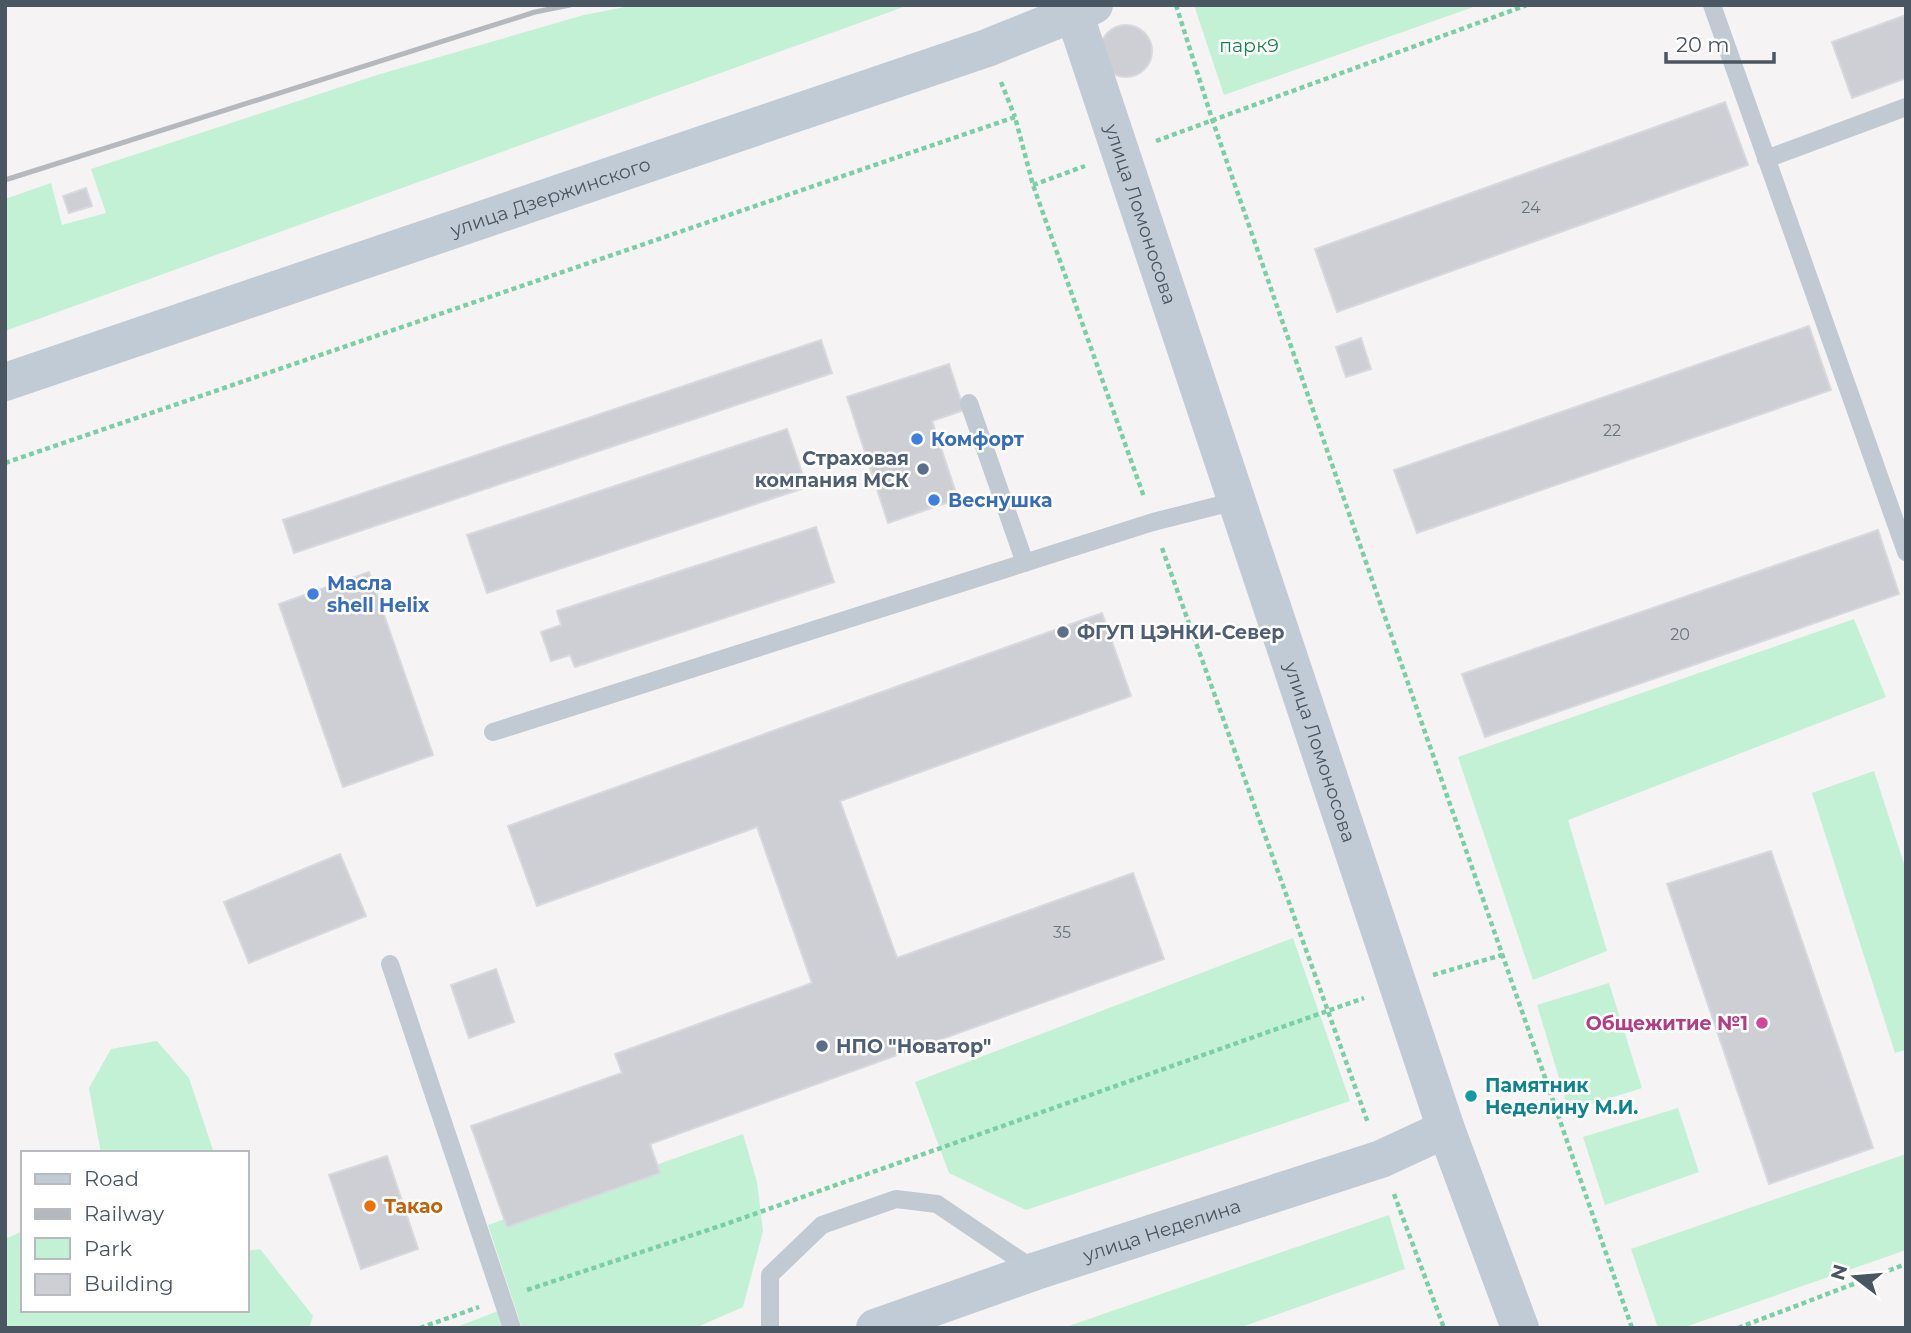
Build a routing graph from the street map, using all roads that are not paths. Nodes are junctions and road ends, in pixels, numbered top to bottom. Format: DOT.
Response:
graph roads {
  1 [pos="1712,5"];
  2 [pos="1084,9"];
  3 [pos="1906,107"];
  4 [pos="1766,159"];
  5 [pos="5,382"];
  6 [pos="969,403"];
  7 [pos="1236,501"];
  8 [pos="1906,552"];
  9 [pos="1025,563"];
  10 [pos="493,732"];
  11 [pos="390,964"];
  12 [pos="1446,1129"];
  13 [pos="1036,1271"];
  14 [pos="512,1328"];
  15 [pos="770,1328"];
  16 [pos="875,1328"];
  17 [pos="1520,1328"];
  1 -- 4 [label="lane"];
  2 -- 5 [label="street, улица Дзержинского"];
  2 -- 7 [label="street, улица Ломоносова"];
  3 -- 4 [label="lane"];
  4 -- 8 [label="lane"];
  6 -- 9 [label="lane"];
  7 -- 9 [label="lane"];
  7 -- 12 [label="street, улица Ломоносова"];
  9 -- 10 [label="lane"];
  11 -- 14 [label="lane"];
  12 -- 13 [label="street, улица Неделина"];
  12 -- 17 [label="street, улица Ломоносова"];
  13 -- 15 [label="lane"];
  13 -- 16 [label="street, улица Неделина"];
}
